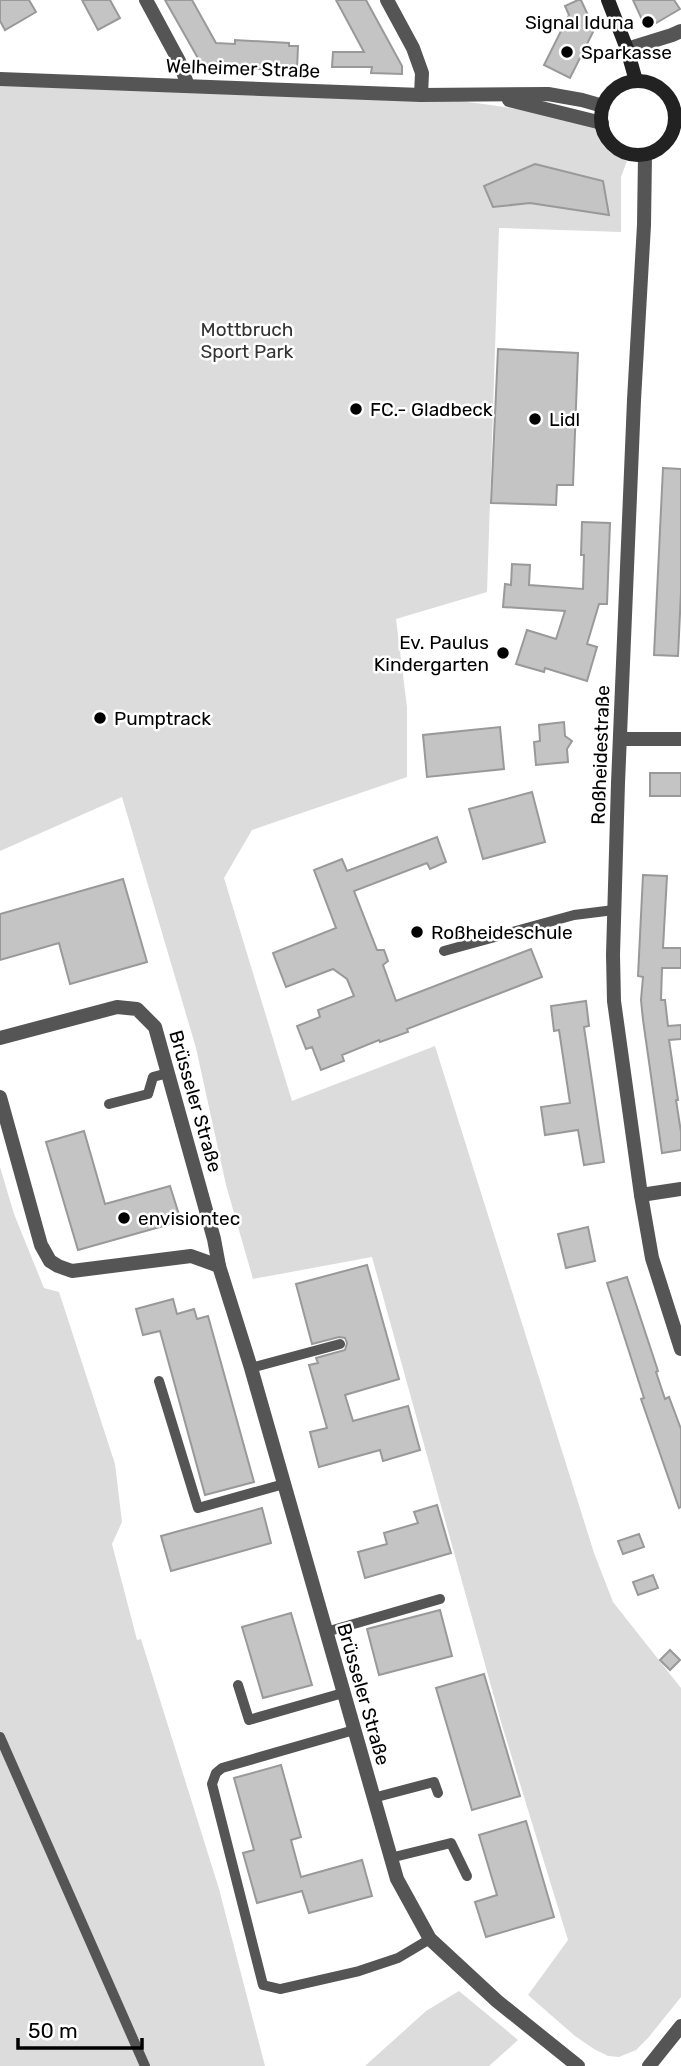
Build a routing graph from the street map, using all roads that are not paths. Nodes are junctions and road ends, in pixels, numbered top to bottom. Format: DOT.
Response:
graph roads {
  1 [pos="146,0"];
  2 [pos="387,0"];
  3 [pos="608,0"];
  4 [pos="681,31"];
  5 [pos="627,49"];
  6 [pos="0,79"];
  7 [pos="636,81"];
  8 [pos="188,86"];
  9 [pos="484,94"];
  10 [pos="421,95"];
  11 [pos="603,106"];
  12 [pos="678,123"];
  13 [pos="602,124"];
  14 [pos="645,155"];
  15 [pos="620,739"];
  16 [pos="681,739"];
  17 [pos="614,910"];
  18 [pos="444,951"];
  19 [pos="0,1038"];
  20 [pos="168,1073"];
  21 [pos="0,1097"];
  22 [pos="109,1104"];
  23 [pos="681,1189"];
  24 [pos="641,1195"];
  25 [pos="219,1266"];
  26 [pos="340,1344"];
  27 [pos="681,1349"];
  28 [pos="251,1368"];
  29 [pos="159,1381"];
  30 [pos="284,1484"];
  31 [pos="440,1599"];
  32 [pos="326,1632"];
  33 [pos="238,1685"];
  34 [pos="343,1693"];
  35 [pos="354,1730"];
  36 [pos="0,1737"];
  37 [pos="438,1793"];
  38 [pos="373,1798"];
  39 [pos="390,1858"];
  40 [pos="467,1876"];
  41 [pos="430,1939"];
  42 [pos="681,2026"];
  43 [pos="145,2066"];
  44 [pos="578,2066"];
  45 [pos="649,2066"];
  1 -- 8 [label="street"];
  2 -- 10 [label="street"];
  3 -- 5 [label="main road"];
  4 -- 5 [label="street"];
  5 -- 7 [label="main road"];
  6 -- 8 [label="street, Welheimer Straße"];
  7 -- 11 [label="main road"];
  7 -- 12 [label="main road"];
  8 -- 10 [label="street, Welheimer Straße"];
  9 -- 10 [label="street, Welheimer Straße"];
  9 -- 11 [label="street, Welheimer Straße"];
  9 -- 13 [label="street, Welheimer Straße"];
  11 -- 13 [label="main road"];
  12 -- 14 [label="main road"];
  13 -- 14 [label="main road"];
  14 -- 15 [label="street, Roßheidestraße"];
  15 -- 16 [label="street"];
  15 -- 17 [label="street, Roßheidestraße"];
  17 -- 18 [label="lane"];
  17 -- 24 [label="street, Roßheidestraße"];
  19 -- 20 [label="street, Brüsseler Straße"];
  20 -- 22 [label="lane"];
  20 -- 25 [label="street, Brüsseler Straße"];
  21 -- 25 [label="street"];
  23 -- 24 [label="street"];
  24 -- 27 [label="street, Roßheidestraße"];
  25 -- 28 [label="street, Brüsseler Straße"];
  26 -- 28 [label="lane"];
  28 -- 30 [label="street, Brüsseler Straße"];
  29 -- 30 [label="lane"];
  30 -- 32 [label="street, Brüsseler Straße"];
  31 -- 32 [label="lane"];
  32 -- 34 [label="street, Brüsseler Straße"];
  33 -- 34 [label="lane"];
  34 -- 35 [label="street, Brüsseler Straße"];
  35 -- 38 [label="street, Brüsseler Straße"];
  35 -- 41 [label="lane"];
  36 -- 43 [label="lane"];
  37 -- 38 [label="lane"];
  38 -- 39 [label="street, Brüsseler Straße"];
  39 -- 40 [label="lane"];
  39 -- 41 [label="street, Brüsseler Straße"];
  41 -- 44 [label="street, Brüsseler Straße"];
  42 -- 45 [label="street"];
}
